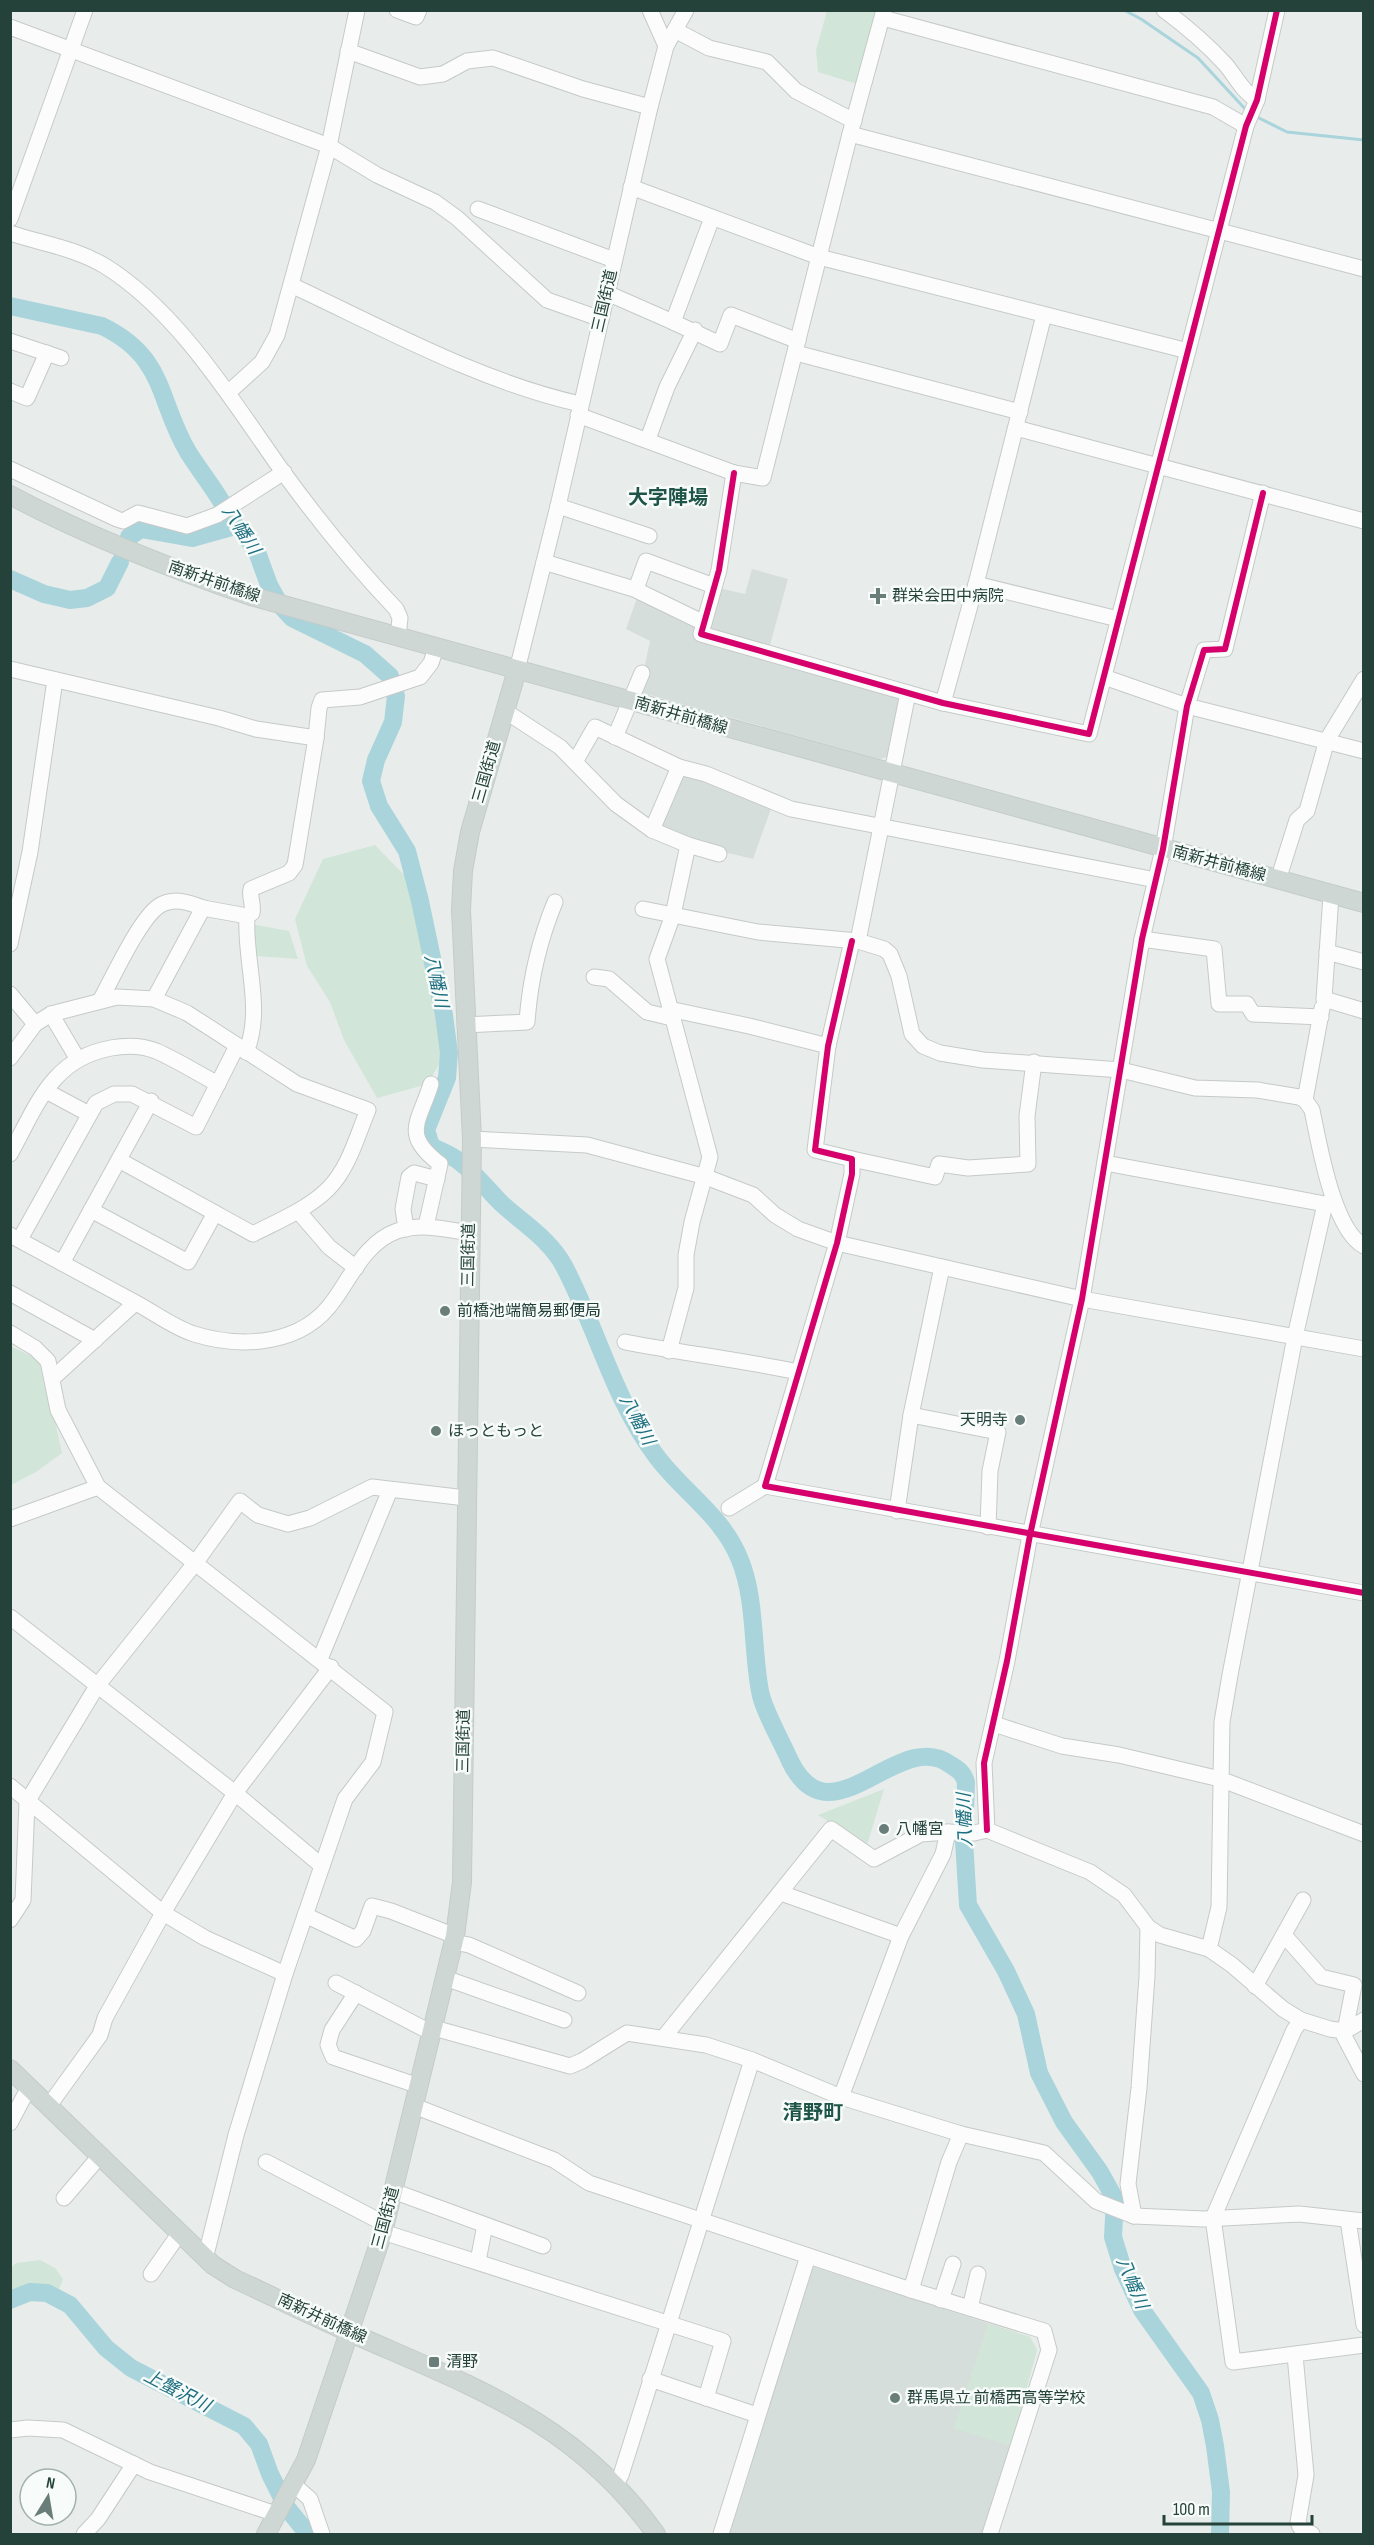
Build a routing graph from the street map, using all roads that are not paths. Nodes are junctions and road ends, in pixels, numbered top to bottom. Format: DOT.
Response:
graph roads {
  1 [pos="85,10"];
  2 [pos="357,10"];
  3 [pos="397,10"];
  4 [pos="419,10"];
  5 [pos="650,10"];
  6 [pos="686,10"];
  7 [pos="1164,10"];
  8 [pos="1277,10"];
  9 [pos="883,14"];
  10 [pos="10,27"];
  11 [pos="675,30"];
  12 [pos="666,46"];
  13 [pos="71,50"];
  14 [pos="348,51"];
  15 [pos="1257,100"];
  16 [pos="650,106"];
  17 [pos="1246,126"];
  18 [pos="852,128"];
  19 [pos="329,146"];
  20 [pos="631,187"];
  21 [pos="478,209"];
  22 [pos="712,218"];
  23 [pos="10,219"];
  24 [pos="1218,232"];
  25 [pos="10,233"];
  26 [pos="819,257"];
  27 [pos="614,260"];
  28 [pos="1364,269"];
  29 [pos="291,285"];
  30 [pos="607,293"];
  31 [pos="1044,315"];
  32 [pos="601,319"];
  33 [pos="673,322"];
  34 [pos="695,330"];
  35 [pos="12,345"];
  36 [pos="797,347"];
  37 [pos="1188,351"];
  38 [pos="10,391"];
  39 [pos="229,392"];
  40 [pos="579,409"];
  41 [pos="1020,412"];
  42 [pos="1016,428"];
  43 [pos="648,439"];
  44 [pos="1157,466"];
  45 [pos="10,469"];
  46 [pos="284,472"];
  47 [pos="734,472"];
  48 [pos="58,493"];
  49 [pos="1263,493"];
  50 [pos="10,495"];
  51 [pos="558,506"];
  52 [pos="47,514"];
  53 [pos="117,519"];
  54 [pos="1364,520"];
  55 [pos="649,536"];
  56 [pos="109,542"];
  57 [pos="544,562"];
  58 [pos="976,584"];
  59 [pos="714,586"];
  60 [pos="636,590"];
  61 [pos="1118,619"];
  62 [pos="704,623"];
  63 [pos="398,637"];
  64 [pos="436,648"];
  65 [pos="10,669"];
  66 [pos="517,670"];
  67 [pos="642,673"];
  68 [pos="1104,677"];
  69 [pos="1364,679"];
  70 [pos="55,680"];
  71 [pos="908,693"];
  72 [pos="632,702"];
  73 [pos="943,703"];
  74 [pos="1187,706"];
  75 [pos="505,711"];
  76 [pos="615,737"];
  77 [pos="316,738"];
  78 [pos="1327,740"];
  79 [pos="1364,751"];
  80 [pos="574,762"];
  81 [pos="679,767"];
  82 [pos="893,775"];
  83 [pos="882,828"];
  84 [pos="652,830"];
  85 [pos="688,845"];
  86 [pos="1163,849"];
  87 [pos="719,854"];
  88 [pos="1156,880"];
  89 [pos="1278,880"];
  90 [pos="1331,895"];
  91 [pos="555,902"];
  92 [pos="1364,903"];
  93 [pos="203,908"];
  94 [pos="643,909"];
  95 [pos="673,915"];
  96 [pos="247,916"];
  97 [pos="1142,939"];
  98 [pos="855,941"];
  99 [pos="10,944"];
  100 [pos="1327,952"];
  101 [pos="1364,962"];
  102 [pos="594,977"];
  103 [pos="10,994"];
  104 [pos="154,999"];
  105 [pos="1324,999"];
  106 [pos="100,1001"];
  107 [pos="1364,1011"];
  108 [pos="51,1014"];
  109 [pos="670,1014"];
  110 [pos="1321,1017"];
  111 [pos="35,1024"];
  112 [pos="465,1024"];
  113 [pos="828,1046"];
  114 [pos="241,1049"];
  115 [pos="10,1058"];
  116 [pos="77,1058"];
  117 [pos="1034,1062"];
  118 [pos="1121,1070"];
  119 [pos="218,1084"];
  120 [pos="431,1084"];
  121 [pos="46,1090"];
  122 [pos="1305,1100"];
  123 [pos="151,1101"];
  124 [pos="88,1114"];
  125 [pos="472,1139"];
  126 [pos="10,1154"];
  127 [pos="852,1159"];
  128 [pos="119,1160"];
  129 [pos="1105,1163"];
  130 [pos="706,1178"];
  131 [pos="437,1179"];
  132 [pos="1330,1203"];
  133 [pos="91,1210"];
  134 [pos="298,1211"];
  135 [pos="215,1213"];
  136 [pos="426,1226"];
  137 [pos="406,1229"];
  138 [pos="469,1233"];
  139 [pos="15,1237"];
  140 [pos="837,1243"];
  141 [pos="1364,1246"];
  142 [pos="62,1263"];
  143 [pos="356,1268"];
  144 [pos="942,1268"];
  145 [pos="10,1293"];
  146 [pos="1082,1299"];
  147 [pos="135,1303"];
  148 [pos="10,1333"];
  149 [pos="1295,1337"];
  150 [pos="94,1340"];
  151 [pos="625,1342"];
  152 [pos="1364,1349"];
  153 [pos="669,1351"];
  154 [pos="798,1372"];
  155 [pos="53,1378"];
  156 [pos="911,1415"];
  157 [pos="765,1486"];
  158 [pos="98,1487"];
  159 [pos="390,1490"];
  160 [pos="466,1498"];
  161 [pos="729,1508"];
  162 [pos="897,1511"];
  163 [pos="10,1519"];
  164 [pos="988,1527"];
  165 [pos="1030,1535"];
  166 [pos="196,1562"];
  167 [pos="1251,1573"];
  168 [pos="1364,1593"];
  169 [pos="10,1617"];
  170 [pos="325,1663"];
  171 [pos="97,1686"];
  172 [pos="994,1724"];
  173 [pos="1220,1779"];
  174 [pos="10,1786"];
  175 [pos="235,1793"];
  176 [pos="27,1802"];
  177 [pos="952,1832"];
  178 [pos="981,1832"];
  179 [pos="1364,1834"];
  180 [pos="321,1866"];
  181 [pos="781,1893"];
  182 [pos="1303,1900"];
  183 [pos="163,1913"];
  184 [pos="305,1914"];
  185 [pos="10,1920"];
  186 [pos="1148,1927"];
  187 [pos="1284,1935"];
  188 [pos="901,1936"];
  189 [pos="454,1939"];
  190 [pos="1209,1949"];
  191 [pos="285,1974"];
  192 [pos="445,1978"];
  193 [pos="336,1983"];
  194 [pos="1255,1986"];
  195 [pos="356,1993"];
  196 [pos="578,1994"];
  197 [pos="564,2020"];
  198 [pos="1301,2020"];
  199 [pos="1364,2020"];
  200 [pos="433,2030"];
  201 [pos="1345,2031"];
  202 [pos="664,2037"];
  203 [pos="752,2060"];
  204 [pos="10,2069"];
  205 [pos="1364,2074"];
  206 [pos="419,2086"];
  207 [pos="29,2087"];
  208 [pos="841,2097"];
  209 [pos="414,2106"];
  210 [pos="48,2107"];
  211 [pos="10,2123"];
  212 [pos="961,2134"];
  213 [pos="99,2157"];
  214 [pos="266,2162"];
  215 [pos="393,2191"];
  216 [pos="64,2198"];
  217 [pos="1134,2217"];
  218 [pos="1213,2218"];
  219 [pos="700,2219"];
  220 [pos="1356,2221"];
  221 [pos="486,2225"];
  222 [pos="384,2228"];
  223 [pos="179,2234"];
  224 [pos="543,2246"];
  225 [pos="808,2256"];
  226 [pos="205,2259"];
  227 [pos="478,2261"];
  228 [pos="953,2264"];
  229 [pos="151,2274"];
  230 [pos="978,2274"];
  231 [pos="911,2290"];
  232 [pos="941,2300"];
  233 [pos="970,2308"];
  234 [pos="668,2323"];
  235 [pos="1364,2325"];
  236 [pos="351,2333"];
  237 [pos="1364,2345"];
  238 [pos="1295,2355"];
  239 [pos="650,2379"];
  240 [pos="706,2398"];
  241 [pos="757,2415"];
  242 [pos="10,2430"];
  243 [pos="134,2464"];
  244 [pos="615,2486"];
  245 [pos="284,2499"];
  246 [pos="84,2535"];
  247 [pos="266,2535"];
  248 [pos="322,2535"];
  249 [pos="656,2535"];
  250 [pos="721,2535"];
  251 [pos="990,2535"];
  252 [pos="1312,2535"];
  1 -- 13 [label="street"];
  2 -- 14 [label="street"];
  3 -- 4 [label="street"];
  5 -- 12 [label="street"];
  6 -- 11 [label="street, 三国街道"];
  7 -- 15 [label="street"];
  8 -- 15 [label="street"];
  9 -- 17 [label="street"];
  9 -- 18 [label="street"];
  10 -- 13 [label="street"];
  11 -- 12 [label="street, 三国街道"];
  11 -- 18 [label="street"];
  12 -- 16 [label="street, 三国街道"];
  13 -- 19 [label="street"];
  13 -- 23 [label="street"];
  14 -- 16 [label="street"];
  14 -- 19 [label="street"];
  15 -- 17 [label="street"];
  16 -- 20 [label="street, 三国街道"];
  17 -- 24 [label="street"];
  18 -- 24 [label="street"];
  18 -- 26 [label="street"];
  19 -- 29 [label="street"];
  19 -- 32 [label="street"];
  20 -- 22 [label="street"];
  20 -- 27 [label="street, 三国街道"];
  21 -- 27 [label="street"];
  22 -- 26 [label="street"];
  22 -- 33 [label="street"];
  24 -- 28 [label="street"];
  24 -- 37 [label="street"];
  25 -- 39 [label="street"];
  26 -- 31 [label="street"];
  26 -- 36 [label="street"];
  27 -- 30 [label="street, 三国街道"];
  29 -- 39 [label="street"];
  29 -- 40 [label="street"];
  30 -- 32 [label="street, 三国街道"];
  30 -- 33 [label="street"];
  31 -- 37 [label="street"];
  31 -- 41 [label="street"];
  32 -- 40 [label="street, 三国街道"];
  33 -- 34 [label="street"];
  34 -- 36 [label="street"];
  34 -- 43 [label="street"];
  35 -- 38 [label="street"];
  36 -- 41 [label="street"];
  36 -- 47 [label="street"];
  37 -- 44 [label="street"];
  39 -- 46 [label="street"];
  40 -- 43 [label="street"];
  40 -- 51 [label="street, 三国街道"];
  41 -- 42 [label="street"];
  42 -- 44 [label="street"];
  42 -- 58 [label="street"];
  43 -- 47 [label="street"];
  44 -- 49 [label="street"];
  44 -- 61 [label="street"];
  45 -- 48 [label="street"];
  46 -- 53 [label="street"];
  46 -- 63 [label="street"];
  47 -- 59 [label="street"];
  48 -- 52 [label="street"];
  48 -- 53 [label="street"];
  49 -- 54 [label="street"];
  49 -- 74 [label="street"];
  50 -- 52 [label="main road, 南新井前橋線"];
  51 -- 55 [label="street"];
  51 -- 57 [label="street, 三国街道"];
  52 -- 56 [label="main road, 南新井前橋線"];
  53 -- 56 [label="street"];
  56 -- 63 [label="main road, 南新井前橋線"];
  57 -- 60 [label="street"];
  57 -- 66 [label="street, 三国街道"];
  58 -- 61 [label="street"];
  58 -- 73 [label="street"];
  59 -- 60 [label="street"];
  59 -- 62 [label="street"];
  60 -- 62 [label="street"];
  61 -- 68 [label="street"];
  62 -- 71 [label="street"];
  63 -- 64 [label="main road, 南新井前橋線"];
  64 -- 66 [label="main road, 南新井前橋線"];
  64 -- 77 [label="street"];
  65 -- 70 [label="street"];
  66 -- 72 [label="main road, 南新井前橋線"];
  66 -- 75 [label="main road, 三国街道"];
  67 -- 72 [label="street"];
  68 -- 73 [label="street"];
  68 -- 74 [label="street"];
  69 -- 78 [label="street"];
  70 -- 77 [label="street"];
  70 -- 99 [label="street"];
  71 -- 73 [label="street"];
  71 -- 82 [label="street"];
  72 -- 76 [label="street"];
  72 -- 82 [label="main road, 南新井前橋線"];
  74 -- 78 [label="street"];
  74 -- 86 [label="street"];
  75 -- 80 [label="street"];
  75 -- 112 [label="main road, 三国街道"];
  76 -- 80 [label="street"];
  76 -- 81 [label="street"];
  77 -- 96 [label="street"];
  78 -- 79 [label="street"];
  78 -- 89 [label="street"];
  80 -- 84 [label="street"];
  81 -- 83 [label="street"];
  81 -- 84 [label="street"];
  82 -- 83 [label="street"];
  82 -- 86 [label="main road, 南新井前橋線"];
  83 -- 88 [label="street"];
  83 -- 98 [label="street"];
  84 -- 85 [label="street"];
  85 -- 87 [label="street"];
  85 -- 95 [label="street"];
  86 -- 88 [label="street"];
  86 -- 89 [label="main road, 南新井前橋線"];
  88 -- 97 [label="street"];
  89 -- 90 [label="main road, 南新井前橋線"];
  90 -- 92 [label="main road, 南新井前橋線"];
  90 -- 100 [label="street"];
  91 -- 112 [label="street"];
  93 -- 96 [label="street"];
  93 -- 104 [label="street"];
  93 -- 106 [label="street"];
  94 -- 95 [label="street"];
  95 -- 98 [label="street"];
  95 -- 109 [label="street"];
  96 -- 114 [label="street"];
  97 -- 110 [label="street"];
  97 -- 118 [label="street"];
  98 -- 113 [label="street"];
  98 -- 117 [label="street"];
  100 -- 101 [label="street"];
  100 -- 105 [label="street"];
  102 -- 109 [label="street"];
  103 -- 111 [label="street"];
  104 -- 106 [label="street"];
  104 -- 114 [label="street"];
  105 -- 107 [label="street"];
  105 -- 110 [label="street"];
  106 -- 108 [label="street"];
  108 -- 111 [label="street"];
  108 -- 116 [label="street"];
  109 -- 113 [label="street"];
  109 -- 130 [label="street"];
  110 -- 122 [label="street"];
  111 -- 115 [label="street"];
  112 -- 125 [label="main road, 三国街道"];
  113 -- 127 [label="street"];
  114 -- 119 [label="street"];
  114 -- 134 [label="street"];
  116 -- 119 [label="street"];
  116 -- 121 [label="street"];
  117 -- 118 [label="street"];
  117 -- 127 [label="street"];
  118 -- 122 [label="street"];
  118 -- 129 [label="street"];
  119 -- 123 [label="street"];
  120 -- 131 [label="street"];
  121 -- 124 [label="street"];
  121 -- 126 [label="street"];
  122 -- 132 [label="street"];
  123 -- 124 [label="street"];
  123 -- 128 [label="street"];
  124 -- 139 [label="street"];
  125 -- 130 [label="street"];
  125 -- 138 [label="main road, 三国街道"];
  127 -- 140 [label="street"];
  128 -- 133 [label="street"];
  128 -- 135 [label="street"];
  129 -- 132 [label="street"];
  129 -- 146 [label="street"];
  130 -- 140 [label="street"];
  130 -- 153 [label="street"];
  131 -- 136 [label="street"];
  131 -- 137 [label="street"];
  132 -- 141 [label="street"];
  132 -- 149 [label="street"];
  133 -- 135 [label="street"];
  133 -- 142 [label="street"];
  134 -- 135 [label="street"];
  134 -- 143 [label="street"];
  136 -- 137 [label="street"];
  136 -- 138 [label="street"];
  137 -- 143 [label="street"];
  138 -- 160 [label="main road, 三国街道"];
  139 -- 142 [label="street"];
  140 -- 144 [label="street"];
  140 -- 154 [label="street"];
  142 -- 147 [label="street"];
  143 -- 147 [label="street"];
  144 -- 146 [label="street"];
  144 -- 156 [label="street"];
  145 -- 150 [label="street"];
  146 -- 149 [label="street"];
  146 -- 165 [label="street"];
  147 -- 150 [label="street"];
  148 -- 155 [label="street"];
  149 -- 152 [label="street"];
  149 -- 167 [label="street"];
  150 -- 155 [label="street"];
  151 -- 153 [label="street"];
  153 -- 154 [label="street"];
  154 -- 157 [label="street"];
  155 -- 158 [label="street"];
  156 -- 162 [label="street"];
  156 -- 164 [label="street"];
  157 -- 161 [label="street"];
  157 -- 162 [label="street"];
  158 -- 163 [label="street"];
  158 -- 166 [label="street"];
  159 -- 160 [label="street"];
  159 -- 166 [label="street"];
  159 -- 170 [label="street"];
  160 -- 189 [label="main road, 三国街道"];
  162 -- 164 [label="street"];
  164 -- 165 [label="street"];
  165 -- 167 [label="street"];
  165 -- 172 [label="street"];
  166 -- 170 [label="street"];
  166 -- 171 [label="street"];
  167 -- 168 [label="street"];
  167 -- 173 [label="street"];
  169 -- 171 [label="street"];
  170 -- 175 [label="street"];
  170 -- 180 [label="street"];
  171 -- 175 [label="street"];
  171 -- 176 [label="street"];
  172 -- 173 [label="street"];
  172 -- 178 [label="street"];
  173 -- 179 [label="street"];
  173 -- 190 [label="street"];
  174 -- 176 [label="street"];
  175 -- 180 [label="street"];
  175 -- 183 [label="street"];
  176 -- 183 [label="street"];
  176 -- 185 [label="street"];
  177 -- 178 [label="street"];
  177 -- 181 [label="street"];
  177 -- 188 [label="street"];
  178 -- 186 [label="street"];
  180 -- 184 [label="street"];
  181 -- 188 [label="street"];
  181 -- 202 [label="street"];
  182 -- 187 [label="street"];
  183 -- 191 [label="street"];
  183 -- 210 [label="street"];
  184 -- 189 [label="street"];
  184 -- 191 [label="street"];
  186 -- 190 [label="street"];
  186 -- 217 [label="street"];
  187 -- 194 [label="street"];
  187 -- 201 [label="street"];
  188 -- 208 [label="street"];
  189 -- 192 [label="main road, 三国街道"];
  189 -- 196 [label="street"];
  190 -- 194 [label="street"];
  191 -- 226 [label="street"];
  192 -- 197 [label="street"];
  192 -- 200 [label="main road, 三国街道"];
  193 -- 195 [label="street"];
  194 -- 198 [label="street"];
  195 -- 200 [label="street"];
  195 -- 206 [label="street"];
  198 -- 201 [label="street"];
  198 -- 218 [label="street"];
  199 -- 201 [label="street"];
  200 -- 202 [label="street"];
  200 -- 206 [label="main road, 三国街道"];
  201 -- 205 [label="street"];
  202 -- 203 [label="street"];
  203 -- 208 [label="street"];
  203 -- 219 [label="street"];
  204 -- 207 [label="main road, 南新井前橋線"];
  206 -- 209 [label="main road, 三国街道"];
  207 -- 210 [label="main road, 南新井前橋線"];
  207 -- 211 [label="street"];
  208 -- 212 [label="street"];
  209 -- 215 [label="main road, 三国街道"];
  209 -- 219 [label="street"];
  210 -- 213 [label="main road, 南新井前橋線"];
  212 -- 217 [label="street"];
  212 -- 231 [label="street"];
  213 -- 216 [label="street"];
  213 -- 223 [label="main road, 南新井前橋線"];
  214 -- 222 [label="street"];
  215 -- 221 [label="street"];
  215 -- 222 [label="main road, 三国街道"];
  217 -- 218 [label="street"];
  218 -- 220 [label="street"];
  218 -- 238 [label="street"];
  219 -- 225 [label="street"];
  219 -- 234 [label="street"];
  220 -- 235 [label="street"];
  221 -- 224 [label="street"];
  221 -- 227 [label="street"];
  222 -- 227 [label="street"];
  222 -- 236 [label="main road, 三国街道"];
  223 -- 226 [label="main road, 南新井前橋線"];
  223 -- 229 [label="street"];
  225 -- 231 [label="street"];
  225 -- 241 [label="street"];
  226 -- 236 [label="main road, 南新井前橋線"];
  227 -- 234 [label="street"];
  228 -- 232 [label="street"];
  230 -- 233 [label="street"];
  231 -- 232 [label="street"];
  232 -- 233 [label="street"];
  233 -- 251 [label="street"];
  234 -- 239 [label="street"];
  234 -- 240 [label="street"];
  236 -- 244 [label="main road, 南新井前橋線"];
  236 -- 245 [label="main road, 三国街道"];
  237 -- 238 [label="street"];
  238 -- 252 [label="street"];
  239 -- 240 [label="street"];
  239 -- 244 [label="street"];
  240 -- 241 [label="street"];
  241 -- 250 [label="street"];
  242 -- 243 [label="street"];
  243 -- 245 [label="street"];
  243 -- 246 [label="street"];
  244 -- 249 [label="main road, 南新井前橋線"];
  245 -- 247 [label="main road, 三国街道"];
  245 -- 248 [label="street"];
}
